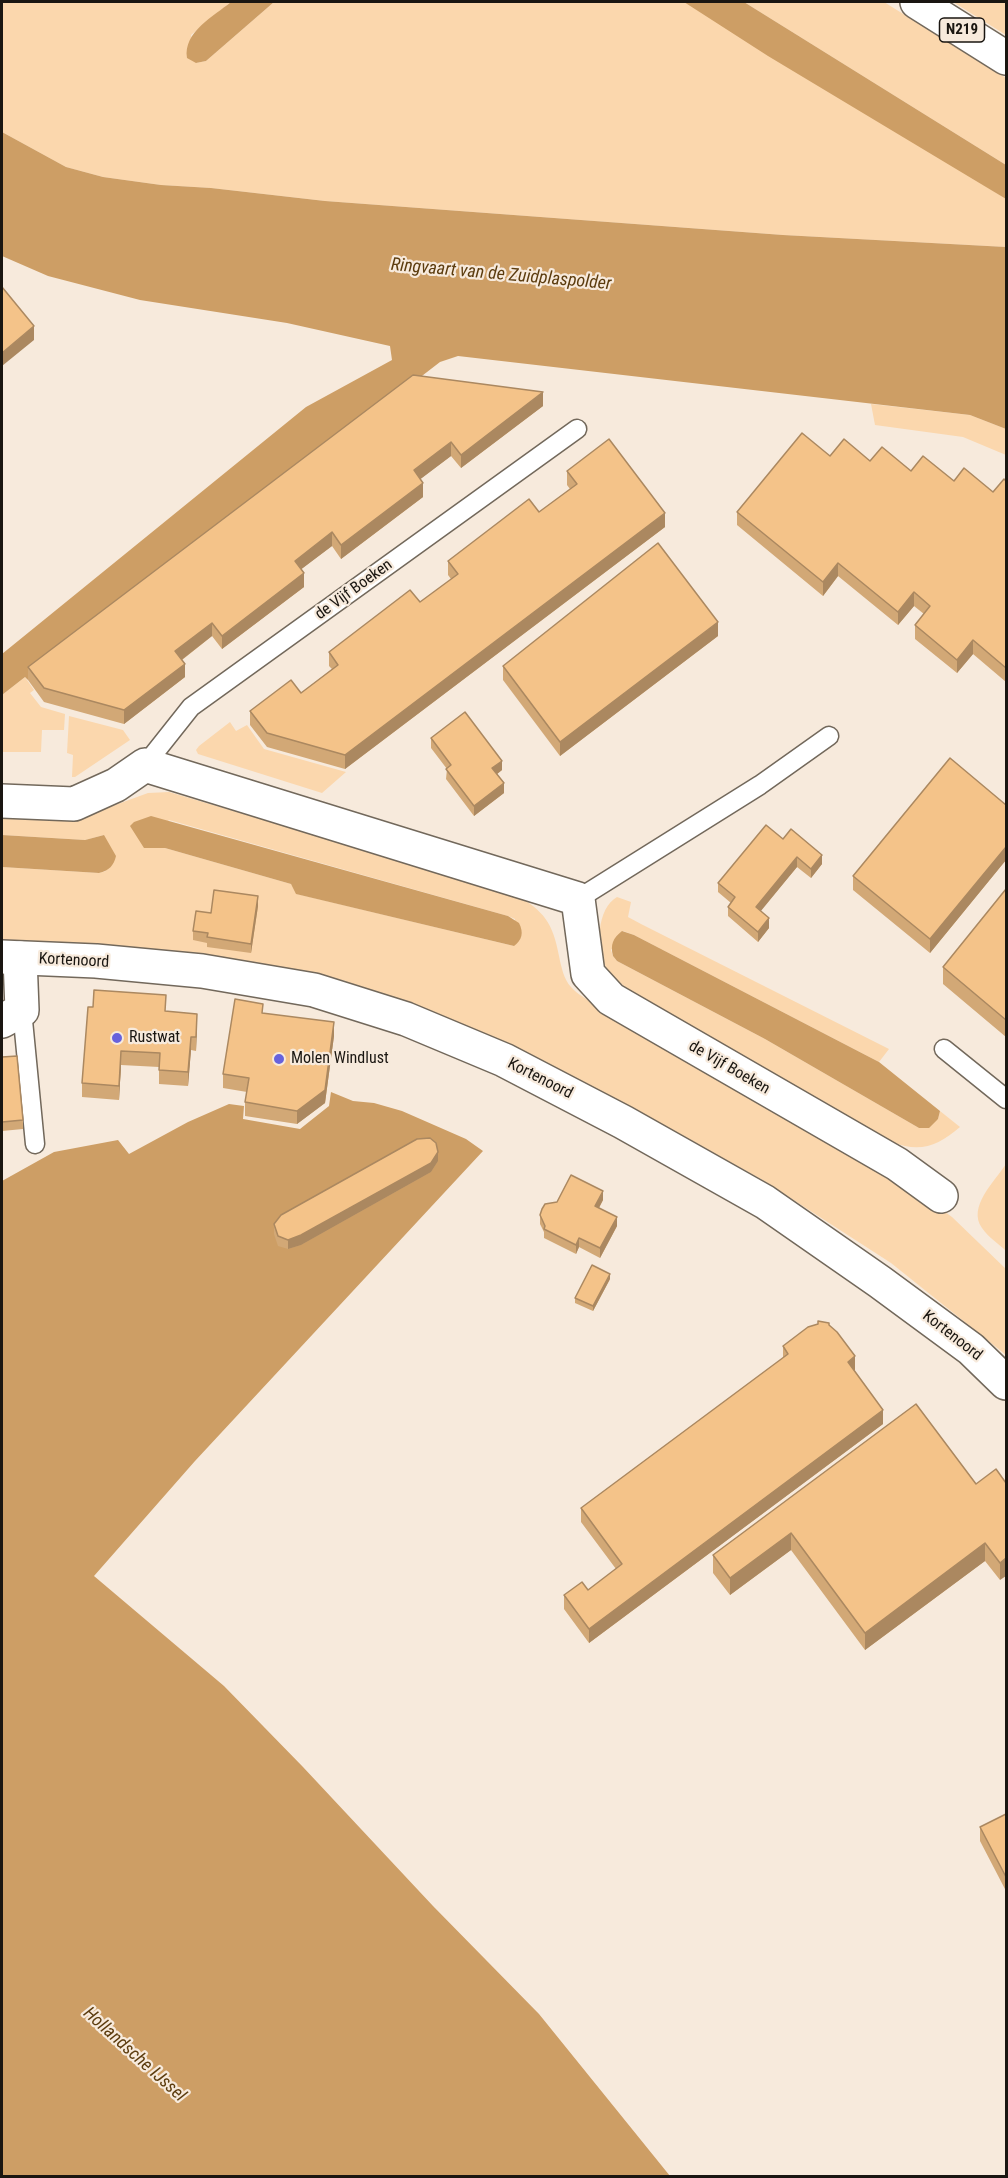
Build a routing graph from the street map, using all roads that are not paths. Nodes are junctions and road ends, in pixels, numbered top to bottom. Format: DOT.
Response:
graph roads {
  1 [pos="917,2"];
  2 [pos="1006,58"];
  3 [pos="577,429"];
  4 [pos="829,736"];
  5 [pos="145,765"];
  6 [pos="2,801"];
  7 [pos="578,899"];
  8 [pos="11,957"];
  9 [pos="12,1016"];
  10 [pos="944,1049"];
  11 [pos="1006,1099"];
  12 [pos="35,1144"];
  13 [pos="941,1196"];
  14 [pos="1006,1383"];
  1 -- 2 [label="street, N219"];
  3 -- 5 [label="lane, de Vijf Boeken"];
  4 -- 7 [label="lane"];
  5 -- 6 [label="street, de Vijf Boeken"];
  5 -- 7 [label="street"];
  7 -- 13 [label="street, de Vijf Boeken"];
  8 -- 9 [label="street"];
  8 -- 14 [label="street, Kortenoord"];
  9 -- 12 [label="lane"];
  10 -- 11 [label="lane"];
}
